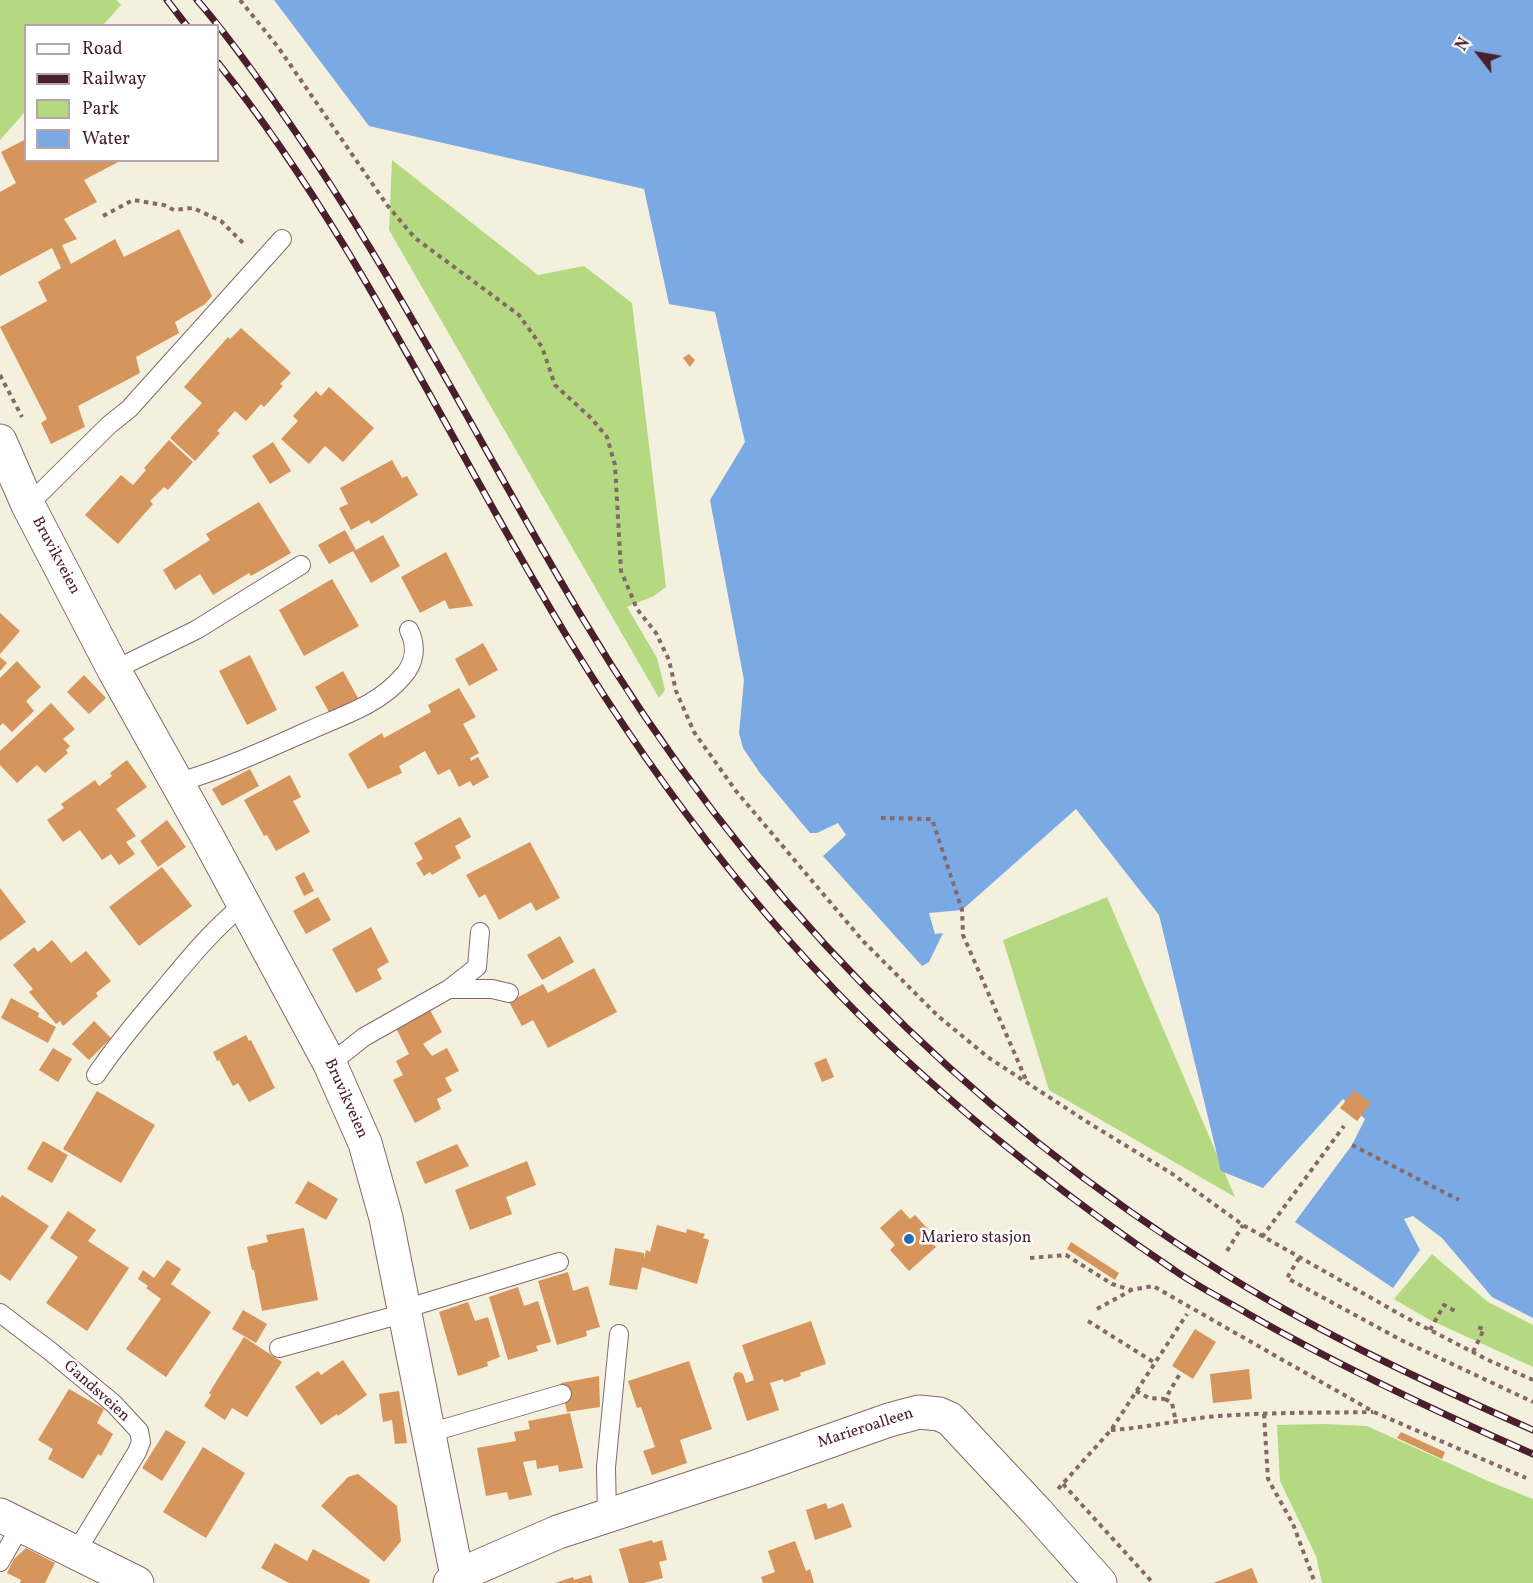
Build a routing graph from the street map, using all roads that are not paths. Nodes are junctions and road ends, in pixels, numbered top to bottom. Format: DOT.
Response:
graph roads {
  1 [pos="282,239"];
  2 [pos="0,441"];
  3 [pos="28,505"];
  4 [pos="301,566"];
  5 [pos="410,630"];
  6 [pos="114,669"];
  7 [pos="176,783"];
  8 [pos="243,905"];
  9 [pos="480,932"];
  10 [pos="449,989"];
  11 [pos="509,993"];
  12 [pos="330,1064"];
  13 [pos="96,1075"];
  14 [pos="559,1262"];
  15 [pos="405,1311"];
  16 [pos="0,1313"];
  17 [pos="619,1334"];
  18 [pos="279,1348"];
  19 [pos="562,1394"];
  20 [pos="429,1433"];
  21 [pos="607,1517"];
  22 [pos="10,1520"];
  23 [pos="0,1562"];
  24 [pos="90,1567"];
  25 [pos="454,1579"];
  26 [pos="137,1583"];
  27 [pos="1101,1583"];
  1 -- 3 [label="lane"];
  2 -- 3 [label="street, Bruvikveien"];
  3 -- 6 [label="street, Bruvikveien"];
  4 -- 6 [label="lane"];
  5 -- 7 [label="lane"];
  6 -- 7 [label="street, Bruvikveien"];
  7 -- 8 [label="street, Bruvikveien"];
  8 -- 12 [label="street, Bruvikveien"];
  8 -- 13 [label="lane"];
  9 -- 10 [label="lane"];
  10 -- 11 [label="lane"];
  10 -- 12 [label="lane"];
  12 -- 15 [label="street, Bruvikveien"];
  14 -- 15 [label="lane"];
  15 -- 18 [label="lane"];
  15 -- 20 [label="street, Bruvikveien"];
  16 -- 24 [label="lane, Gandsveien"];
  17 -- 21 [label="lane"];
  19 -- 20 [label="lane"];
  20 -- 25 [label="street, Bruvikveien"];
  21 -- 25 [label="street, Marieroalleen"];
  21 -- 27 [label="street, Marieroalleen"];
  22 -- 23 [label="lane"];
  22 -- 24 [label="street"];
  24 -- 26 [label="street"];
}
